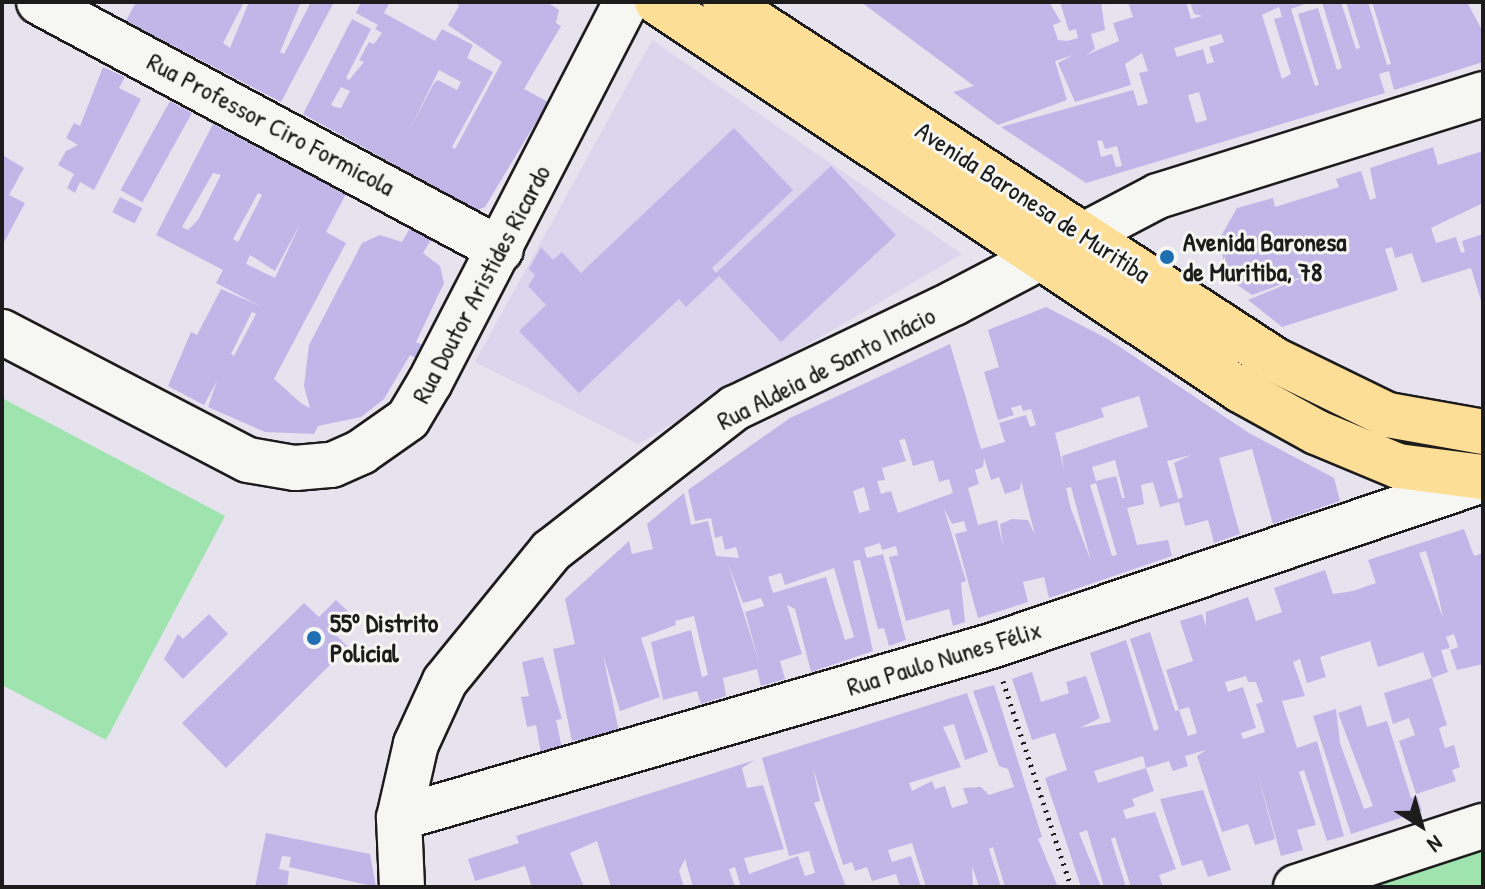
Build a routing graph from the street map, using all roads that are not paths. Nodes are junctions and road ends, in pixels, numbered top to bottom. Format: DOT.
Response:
graph roads {
  1 [pos="39,2"];
  2 [pos="626,2"];
  3 [pos="657,2"];
  4 [pos="738,16"];
  5 [pos="1483,94"];
  6 [pos="1080,233"];
  7 [pos="501,250"];
  8 [pos="1038,258"];
  9 [pos="2,332"];
  10 [pos="1483,432"];
  11 [pos="1398,466"];
  12 [pos="1483,478"];
  13 [pos="1346,529"];
  14 [pos="399,818"];
  15 [pos="1483,826"];
  16 [pos="402,887"];
  17 [pos="1296,887"];
  1 -- 7 [label="street, Rua Professor Ciro Formicola"];
  2 -- 7 [label="street, Rua Doutor Aristides Ricardo"];
  3 -- 4 [label="main road, Avenida Baronesa de Muritiba"];
  4 -- 6 [label="main road, Avenida Baronesa de Muritiba"];
  4 -- 8 [label="main road, Avenida Baronesa de Muritiba"];
  5 -- 6 [label="street, Rua Aldeia de Santo Inácio"];
  6 -- 8 [label="street, Rua Aldeia de Santo Inácio"];
  6 -- 10 [label="main road, Avenida Baronesa de Muritiba"];
  7 -- 9 [label="street, Rua Doutor Aristides Ricardo"];
  8 -- 11 [label="main road, Avenida Baronesa de Muritiba"];
  8 -- 14 [label="street, Rua Aldeia de Santo Inácio"];
  11 -- 12 [label="main road, Avenida Baronesa de Muritiba"];
  11 -- 13 [label="street"];
  12 -- 13 [label="street, Rua Paulo Nunes Félix"];
  13 -- 14 [label="street, Rua Paulo Nunes Félix"];
  14 -- 16 [label="street, Rua Aldeia de Santo Inácio"];
  15 -- 17 [label="street"];
}
